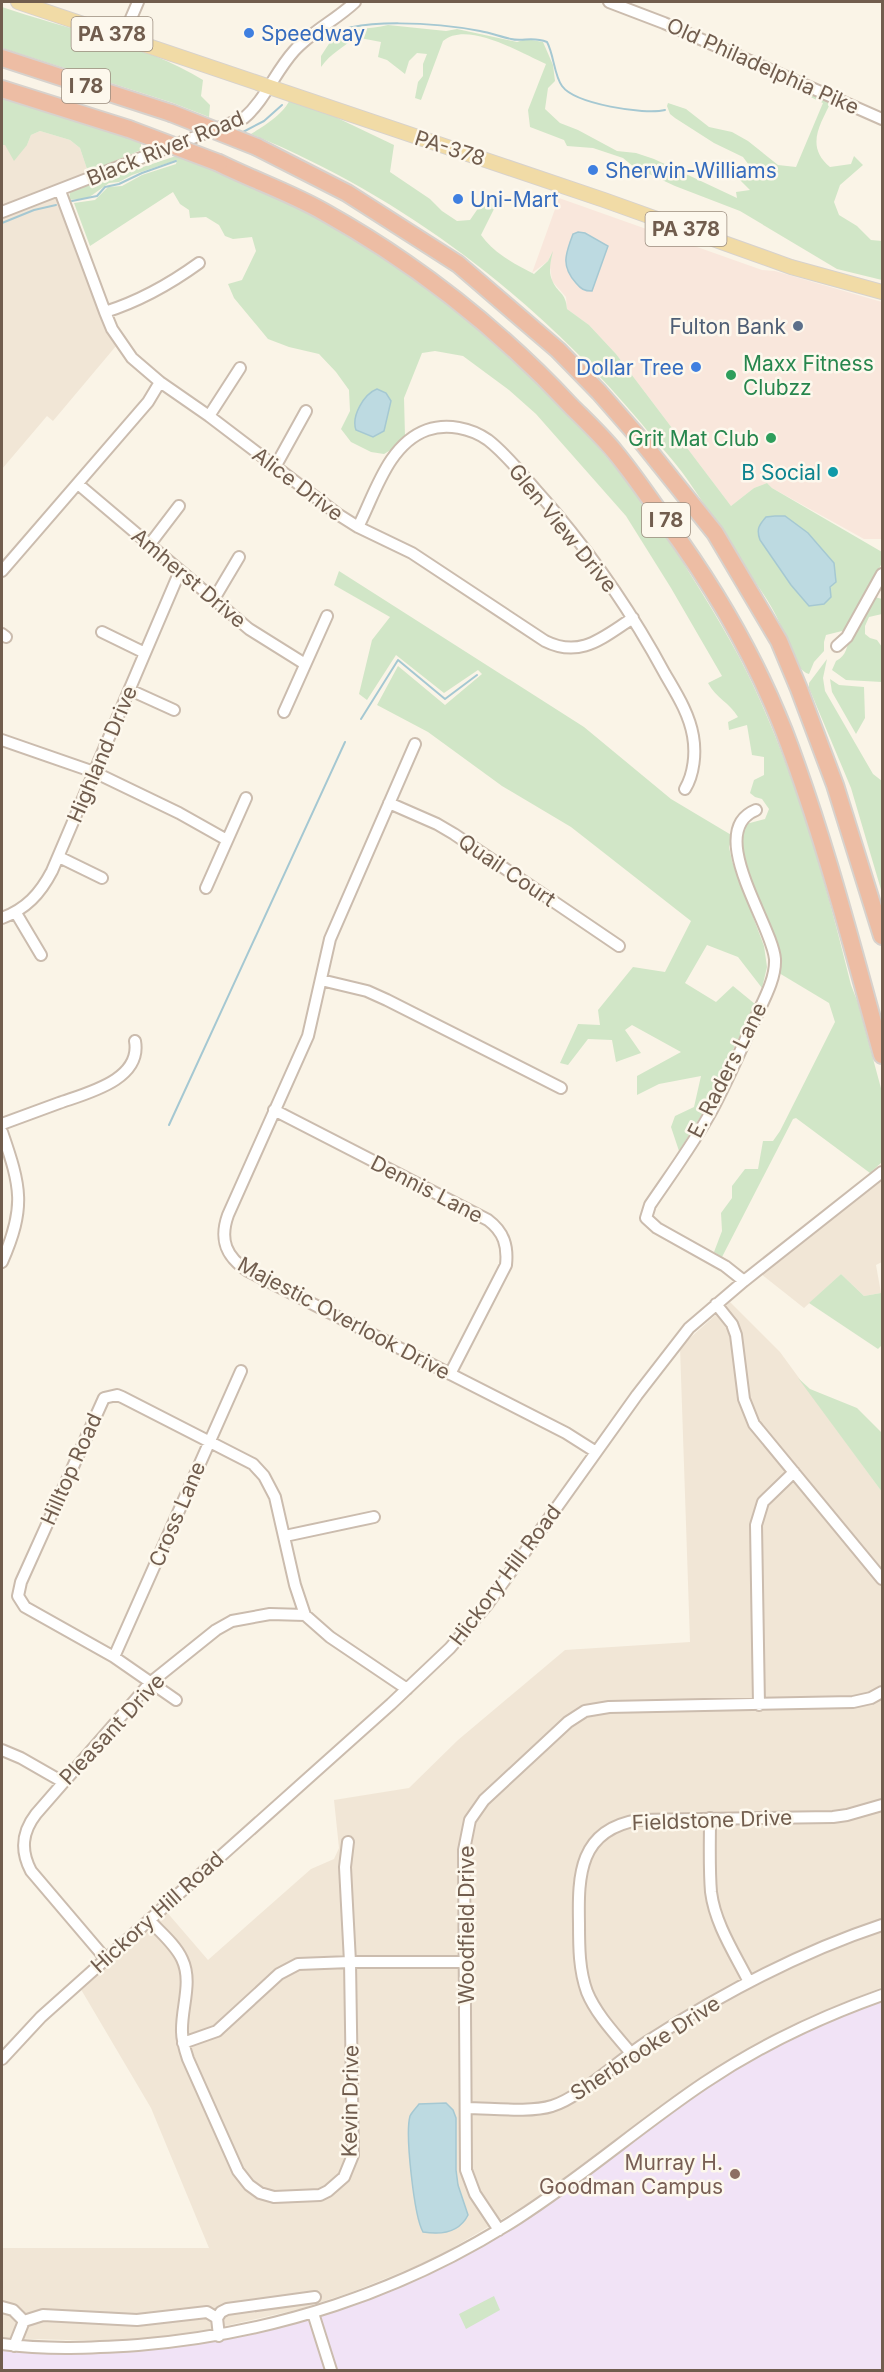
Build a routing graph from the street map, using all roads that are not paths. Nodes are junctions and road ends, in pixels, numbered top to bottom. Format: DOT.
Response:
graph roads {
  1 [pos="18,2"];
  2 [pos="138,2"];
  3 [pos="355,2"];
  4 [pos="609,2"];
  5 [pos="123,37"];
  6 [pos="2,58"];
  7 [pos="268,87"];
  8 [pos="2,89"];
  9 [pos="882,119"];
  10 [pos="60,190"];
  11 [pos="2,212"];
  12 [pos="199,263"];
  13 [pos="882,292"];
  14 [pos="105,312"];
  15 [pos="240,368"];
  16 [pos="160,382"];
  17 [pos="306,411"];
  18 [pos="208,416"];
  19 [pos="275,467"];
  20 [pos="78,484"];
  21 [pos="179,506"];
  22 [pos="358,527"];
  23 [pos="150,544"];
  24 [pos="239,557"];
  25 [pos="2,571"];
  26 [pos="180,572"];
  27 [pos="882,574"];
  28 [pos="214,599"];
  29 [pos="327,616"];
  30 [pos="633,618"];
  31 [pos="102,632"];
  32 [pos="837,646"];
  33 [pos="145,653"];
  34 [pos="305,664"];
  35 [pos="129,690"];
  36 [pos="174,710"];
  37 [pos="284,711"];
  38 [pos="2,740"];
  39 [pos="415,744"];
  40 [pos="94,772"];
  41 [pos="685,789"];
  42 [pos="246,798"];
  43 [pos="389,803"];
  44 [pos="756,810"];
  45 [pos="227,840"];
  46 [pos="59,857"];
  47 [pos="102,878"];
  48 [pos="206,888"];
  49 [pos="16,913"];
  50 [pos="2,918"];
  51 [pos="882,936"];
  52 [pos="619,946"];
  53 [pos="41,956"];
  54 [pos="321,980"];
  55 [pos="135,1041"];
  56 [pos="882,1054"];
  57 [pos="561,1088"];
  58 [pos="274,1110"];
  59 [pos="2,1124"];
  60 [pos="2,1132"];
  61 [pos="882,1172"];
  62 [pos="2,1262"];
  63 [pos="744,1281"];
  64 [pos="716,1304"];
  65 [pos="241,1371"];
  66 [pos="450,1374"];
  67 [pos="208,1441"];
  68 [pos="596,1452"];
  69 [pos="794,1472"];
  70 [pos="374,1517"];
  71 [pos="285,1536"];
  72 [pos="882,1579"];
  73 [pos="305,1615"];
  74 [pos="114,1657"];
  75 [pos="150,1683"];
  76 [pos="406,1689"];
  77 [pos="882,1692"];
  78 [pos="176,1700"];
  79 [pos="759,1705"];
  80 [pos="2,1750"];
  81 [pos="63,1782"];
  82 [pos="882,1805"];
  83 [pos="710,1818"];
  84 [pos="348,1842"];
  85 [pos="149,1920"];
  86 [pos="882,1925"];
  87 [pos="105,1958"];
  88 [pos="350,1962"];
  89 [pos="465,1962"];
  90 [pos="749,1982"];
  91 [pos="882,1995"];
  92 [pos="183,2043"];
  93 [pos="630,2052"];
  94 [pos="2,2060"];
  95 [pos="466,2108"];
  96 [pos="499,2230"];
  97 [pos="315,2297"];
  98 [pos="2,2307"];
  99 [pos="314,2313"];
  100 [pos="217,2318"];
  101 [pos="24,2321"];
  102 [pos="219,2336"];
  103 [pos="2,2344"];
  104 [pos="14,2346"];
  105 [pos="331,2370"];
  1 -- 5 [label="main road, PA-378 / PA 378"];
  2 -- 5 [label="street"];
  3 -- 7 [label="street, Black River Road"];
  4 -- 9 [label="street, Old Philadelphia Pike"];
  5 -- 7 [label="main road, PA-378 / PA 378"];
  6 -- 51 [label="highway, I 78, bridge"];
  7 -- 10 [label="street, Black River Road"];
  7 -- 13 [label="main road, PA-378 / PA 378"];
  8 -- 56 [label="highway, I 78, bridge"];
  10 -- 11 [label="street, Black River Road"];
  10 -- 14 [label="street, Alice Drive"];
  12 -- 14 [label="street"];
  14 -- 16 [label="street, Alice Drive"];
  15 -- 18 [label="street"];
  16 -- 18 [label="street, Alice Drive"];
  16 -- 20 [label="street"];
  17 -- 19 [label="street"];
  18 -- 19 [label="street, Alice Drive"];
  19 -- 22 [label="street, Alice Drive"];
  20 -- 23 [label="street, Amherst Drive"];
  20 -- 25 [label="street"];
  21 -- 23 [label="street"];
  22 -- 30 [label="street, Alice Drive"];
  22 -- 30 [label="street, Glen View Drive"];
  23 -- 26 [label="street, Amherst Drive"];
  24 -- 28 [label="street"];
  26 -- 28 [label="street, Amherst Drive"];
  26 -- 33 [label="street, Highland Drive"];
  27 -- 32 [label="street"];
  28 -- 34 [label="street, Amherst Drive"];
  29 -- 34 [label="street"];
  30 -- 41 [label="street, Glen View Drive"];
  31 -- 33 [label="street"];
  33 -- 35 [label="street, Highland Drive"];
  34 -- 37 [label="street"];
  35 -- 36 [label="street"];
  35 -- 40 [label="street, Highland Drive"];
  38 -- 40 [label="street"];
  39 -- 43 [label="street, Majestic Overlook Drive"];
  40 -- 45 [label="street"];
  40 -- 46 [label="street, Highland Drive"];
  42 -- 45 [label="street"];
  43 -- 52 [label="street, Quail Court"];
  43 -- 54 [label="street, Majestic Overlook Drive"];
  44 -- 63 [label="street, E. Raders Lane"];
  45 -- 48 [label="street"];
  46 -- 47 [label="street"];
  46 -- 49 [label="street, Highland Drive"];
  49 -- 50 [label="street, Highland Drive"];
  49 -- 53 [label="street"];
  54 -- 57 [label="street"];
  54 -- 58 [label="street, Majestic Overlook Drive"];
  55 -- 59 [label="street"];
  58 -- 66 [label="street, Majestic Overlook Drive"];
  58 -- 66 [label="street, Dennis Lane"];
  60 -- 62 [label="street"];
  61 -- 63 [label="street, Hickory Hill Road"];
  63 -- 64 [label="street, Hickory Hill Road"];
  64 -- 68 [label="street, Hickory Hill Road"];
  64 -- 69 [label="street"];
  65 -- 67 [label="street, Cross Lane"];
  66 -- 68 [label="street, Majestic Overlook Drive"];
  67 -- 71 [label="street, Hilltop Road"];
  67 -- 74 [label="street, Cross Lane"];
  67 -- 74 [label="street, Hilltop Road"];
  68 -- 76 [label="street, Hickory Hill Road"];
  69 -- 72 [label="street"];
  69 -- 79 [label="street"];
  70 -- 71 [label="street"];
  71 -- 73 [label="street, Hilltop Road"];
  73 -- 75 [label="street, Pleasant Drive"];
  73 -- 76 [label="street"];
  74 -- 75 [label="street, Hilltop Road"];
  75 -- 78 [label="street, Hilltop Road"];
  75 -- 81 [label="street, Pleasant Drive"];
  76 -- 85 [label="street, Hickory Hill Road"];
  77 -- 79 [label="street, Woodfield Drive"];
  79 -- 89 [label="street, Woodfield Drive"];
  80 -- 81 [label="street"];
  81 -- 87 [label="street, Pleasant Drive"];
  82 -- 83 [label="street, Fieldstone Drive"];
  83 -- 90 [label="street"];
  83 -- 93 [label="street, Fieldstone Drive"];
  84 -- 88 [label="street, Kevin Drive"];
  85 -- 87 [label="street, Hickory Hill Road"];
  85 -- 92 [label="street, Kevin Drive"];
  86 -- 90 [label="street, Sherbrooke Drive"];
  87 -- 94 [label="street, Hickory Hill Road"];
  88 -- 89 [label="street"];
  88 -- 92 [label="street"];
  88 -- 92 [label="street, Kevin Drive"];
  89 -- 95 [label="street, Woodfield Drive"];
  90 -- 93 [label="street, Sherbrooke Drive"];
  91 -- 96 [label="street"];
  93 -- 95 [label="street, Sherbrooke Drive"];
  95 -- 96 [label="street, Woodfield Drive"];
  96 -- 99 [label="street"];
  97 -- 100 [label="street"];
  98 -- 101 [label="street"];
  99 -- 102 [label="street"];
  99 -- 105 [label="street"];
  100 -- 101 [label="street"];
  100 -- 102 [label="street"];
  101 -- 104 [label="street"];
  102 -- 104 [label="street"];
  103 -- 104 [label="street"];
}
